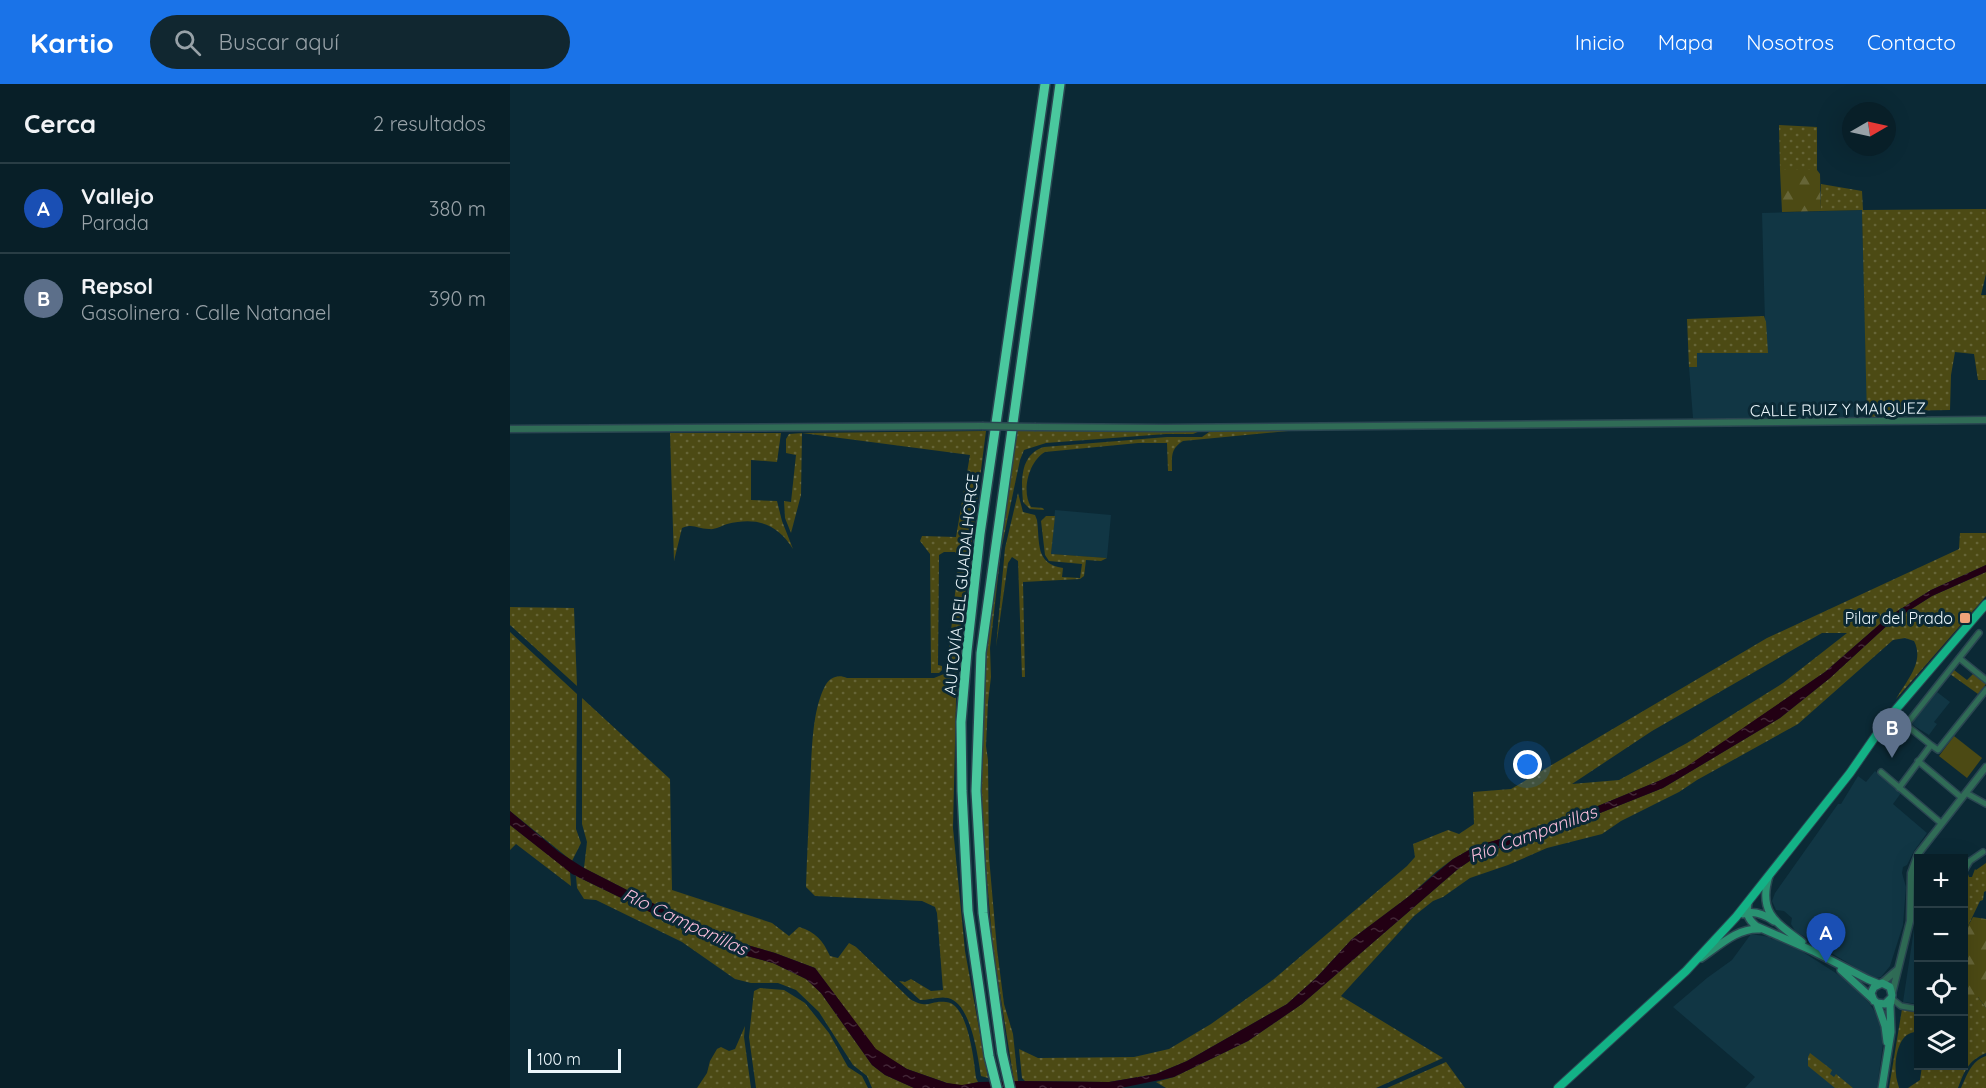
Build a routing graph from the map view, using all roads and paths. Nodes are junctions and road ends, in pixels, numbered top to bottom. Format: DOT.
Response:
graph roads {
  1 [pos="1045,84"];
  2 [pos="1060,84"];
  3 [pos="1986,420"];
  4 [pos="510,429"];
  5 [pos="1986,604"];
  6 [pos="1979,633"];
  7 [pos="1959,658"];
  8 [pos="1986,680"];
  9 [pos="1986,690"];
  10 [pos="1930,745"];
  11 [pos="1918,761"];
  12 [pos="1986,767"];
  13 [pos="1881,772"];
  14 [pos="1899,788"];
  15 [pos="1964,795"];
  16 [pos="1986,804"];
  17 [pos="1941,823"];
  18 [pos="1983,852"];
  19 [pos="1918,854"];
  20 [pos="1914,863"];
  21 [pos="1968,864"];
  22 [pos="1769,876"];
  23 [pos="1911,887"];
  24 [pos="1914,887"];
  25 [pos="1748,903"];
  26 [pos="1747,912"];
  27 [pos="1736,917"];
  28 [pos="1781,926"];
  29 [pos="1762,929"];
  30 [pos="1813,951"];
  31 [pos="1698,960"];
  32 [pos="1833,962"];
  33 [pos="1898,968"];
  34 [pos="1881,983"];
  35 [pos="1892,997"];
  36 [pos="1875,1002"];
  37 [pos="1914,1008"];
  38 [pos="1888,1048"];
  39 [pos="997,1088"];
  40 [pos="1010,1088"];
  41 [pos="1558,1088"];
  42 [pos="1882,1088"];
  1 -- 39 [label="highway, AUTOVÍA DEL GUADALHORCE"];
  2 -- 40 [label="highway, AUTOVÍA DEL GUADALHORCE"];
  3 -- 4 [label="street, CALLE RUIZ Y MAIQUEZ, bridge"];
  5 -- 22 [label="main road"];
  6 -- 7 [label="street"];
  7 -- 8 [label="street"];
  7 -- 10 [label="street"];
  9 -- 10 [label="street"];
  10 -- 11 [label="street"];
  11 -- 14 [label="street"];
  11 -- 15 [label="street"];
  12 -- 15 [label="street"];
  13 -- 14 [label="street"];
  14 -- 17 [label="street"];
  15 -- 16 [label="street"];
  15 -- 17 [label="street"];
  17 -- 19 [label="street"];
  18 -- 21 [label="street"];
  20 -- 23 [label="street"];
  22 -- 25 [label="main road"];
  22 -- 28 [label="main road"];
  23 -- 24 [label="street"];
  23 -- 33 [label="street"];
  25 -- 26 [label="main road"];
  25 -- 27 [label="main road"];
  26 -- 27 [label="main road"];
  26 -- 28 [label="main road"];
  26 -- 29 [label="main road"];
  27 -- 31 [label="main road"];
  28 -- 30 [label="main road"];
  29 -- 30 [label="main road"];
  29 -- 31 [label="main road"];
  30 -- 32 [label="main road"];
  31 -- 41 [label="main road"];
  32 -- 34 [label="main road"];
  32 -- 36 [label="main road"];
  33 -- 34 [label="street"];
  33 -- 35 [label="street"];
  34 -- 35 [label="main road"];
  34 -- 36 [label="main road"];
  35 -- 36 [label="main road"];
  35 -- 37 [label="street"];
  35 -- 38 [label="main road"];
  36 -- 38 [label="main road"];
  38 -- 42 [label="main road"];
}
